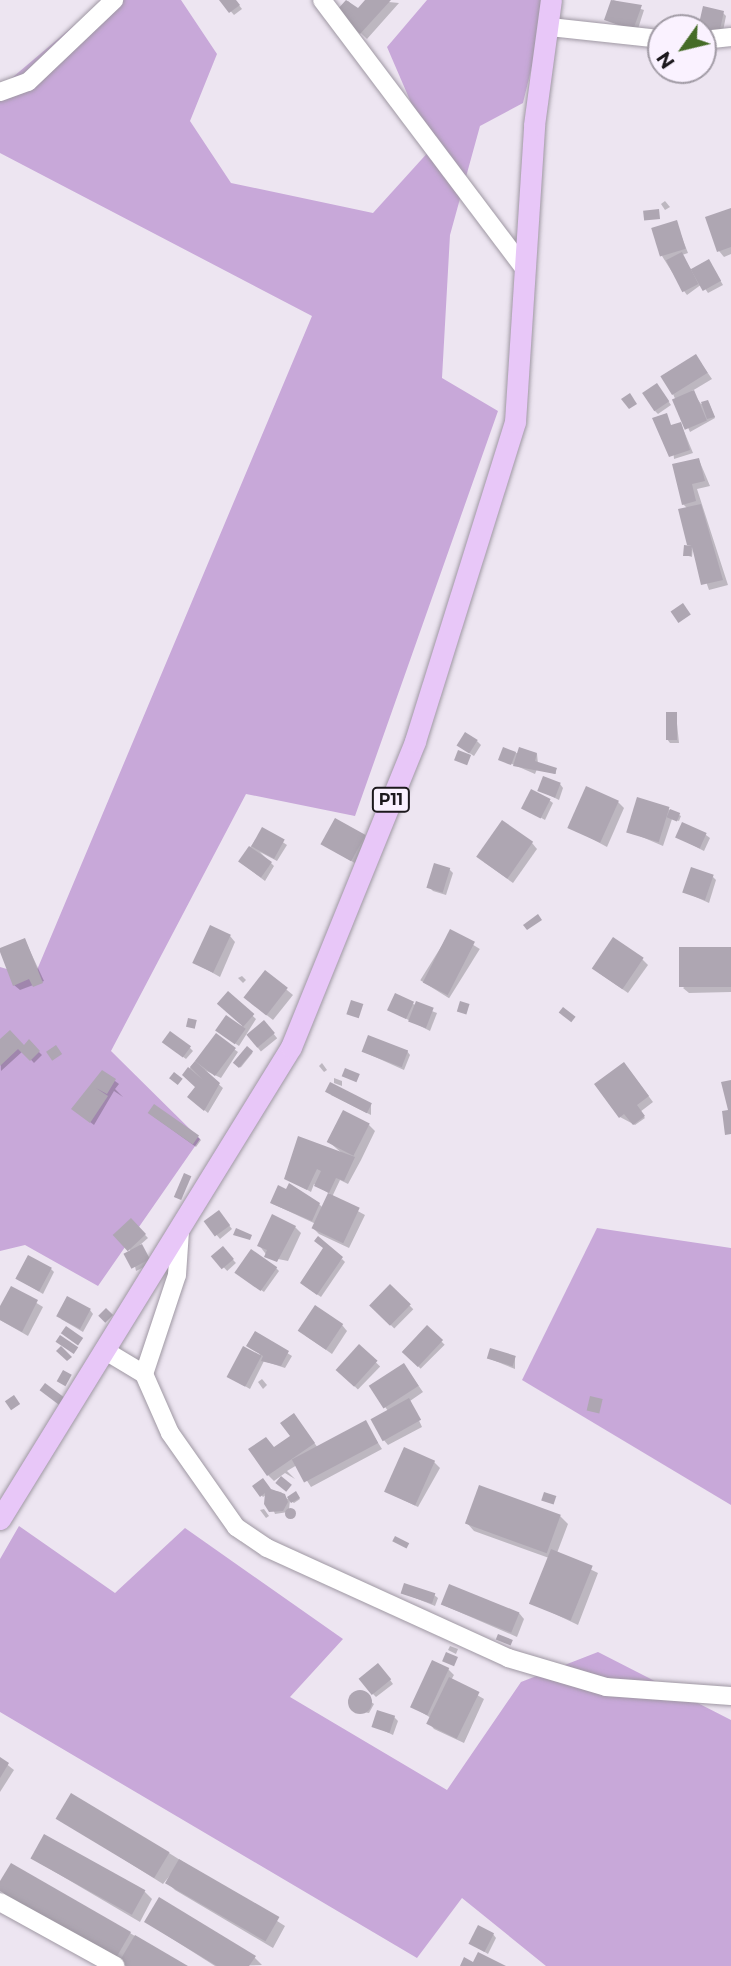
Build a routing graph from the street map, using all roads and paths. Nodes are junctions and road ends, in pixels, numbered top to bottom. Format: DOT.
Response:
graph roads {
  1 [pos="114,0"];
  2 [pos="322,0"];
  3 [pos="551,0"];
  4 [pos="550,27"];
  5 [pos="647,37"];
  6 [pos="0,92"];
  7 [pos="525,269"];
  8 [pos="180,1231"];
  9 [pos="104,1350"];
  10 [pos="144,1374"];
  11 [pos="0,1519"];
  12 [pos="731,1696"];
  13 [pos="0,1902"];
  14 [pos="116,1966"];
  1 -- 6 [label="street"];
  2 -- 7 [label="street"];
  3 -- 4 [label="main road, P11"];
  4 -- 5 [label="street"];
  4 -- 7 [label="main road, P11"];
  7 -- 8 [label="main road, P11"];
  8 -- 9 [label="main road, P11"];
  8 -- 10 [label="street"];
  9 -- 10 [label="street"];
  9 -- 11 [label="main road, P11"];
  10 -- 12 [label="street"];
  13 -- 14 [label="street"];
}
